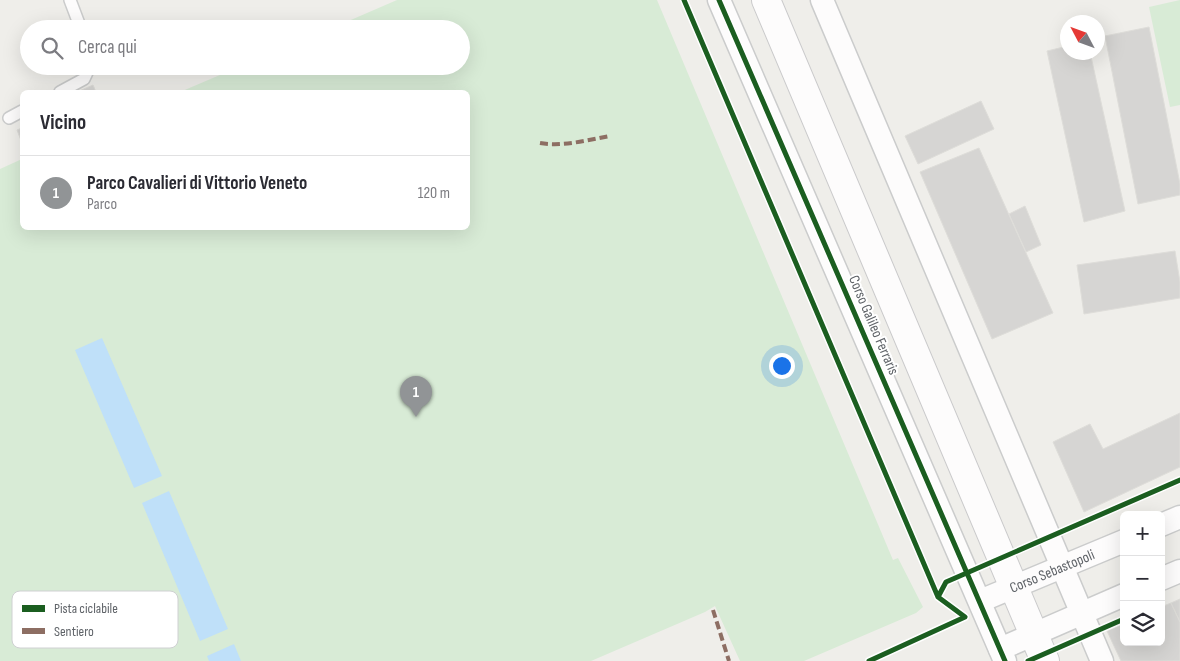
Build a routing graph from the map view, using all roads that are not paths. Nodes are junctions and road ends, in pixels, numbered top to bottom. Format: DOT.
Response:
graph roads {
  1 [pos="70,0"];
  2 [pos="719,0"];
  3 [pos="766,0"];
  4 [pos="822,0"];
  5 [pos="78,20"];
  6 [pos="86,75"];
  7 [pos="64,90"];
  8 [pos="20,112"];
  9 [pos="9,118"];
  10 [pos="1180,517"];
  11 [pos="1165,523"];
  12 [pos="1120,543"];
  13 [pos="1062,568"];
  14 [pos="1180,571"];
  15 [pos="1165,577"];
  16 [pos="1014,587"];
  17 [pos="1120,597"];
  18 [pos="980,601"];
  19 [pos="1081,613"];
  20 [pos="1034,634"];
  21 [pos="1002,655"];
  22 [pos="1045,661"];
  23 [pos="1102,661"];
  1 -- 5 [label="lane"];
  2 -- 18 [label="street, Corso Galileo Ferraris"];
  3 -- 16 [label="main road, Corso Galileo Ferraris"];
  4 -- 13 [label="street"];
  6 -- 7 [label="lane"];
  8 -- 9 [label="lane"];
  10 -- 11 [label="street"];
  12 -- 13 [label="street, Corso Sebastopoli"];
  13 -- 16 [label="street, Corso Sebastopoli"];
  13 -- 19 [label="street"];
  14 -- 15 [label="street"];
  16 -- 18 [label="street, Corso Sebastopoli"];
  16 -- 20 [label="main road, Corso Galileo Ferraris"];
  17 -- 19 [label="street"];
  18 -- 21 [label="street, Corso Galileo Ferraris"];
  19 -- 20 [label="street"];
  19 -- 23 [label="street"];
  20 -- 21 [label="street"];
  20 -- 22 [label="main road, Corso Galileo Ferraris"];
}
